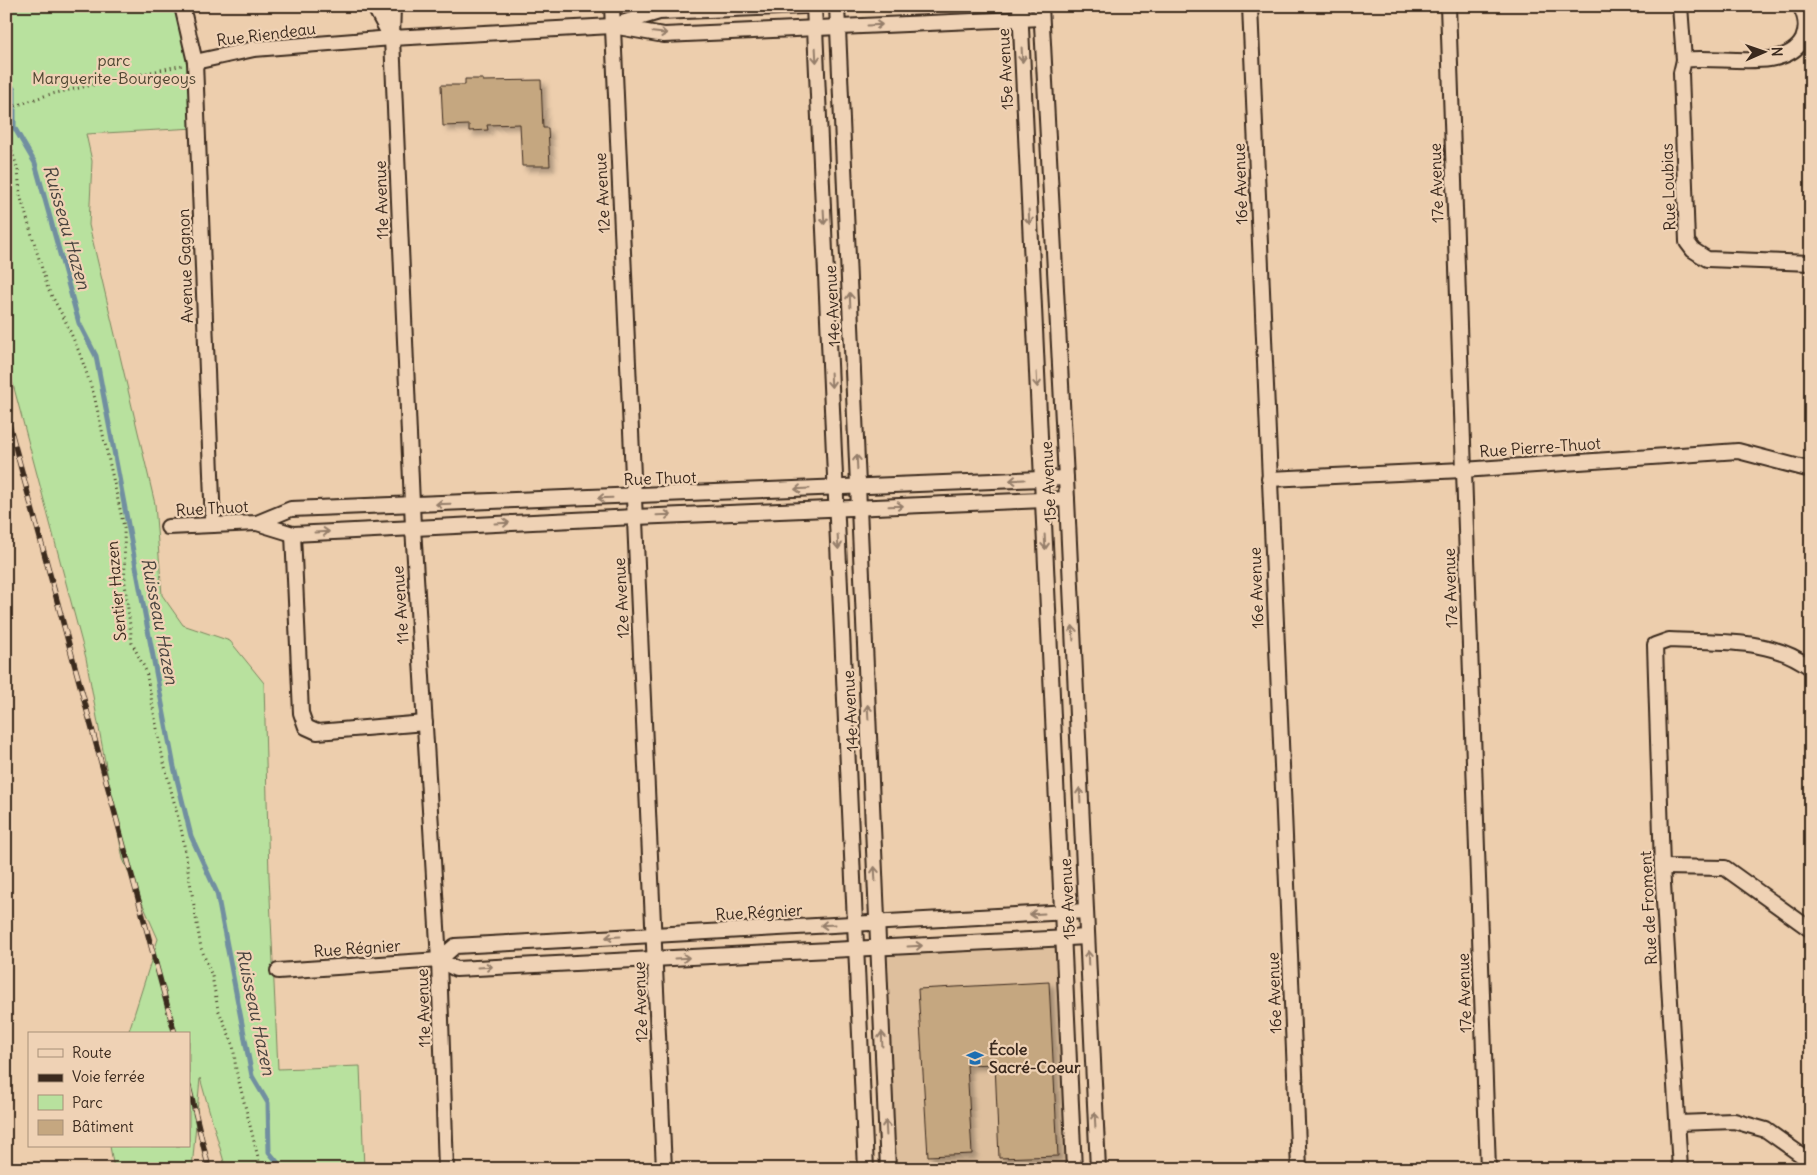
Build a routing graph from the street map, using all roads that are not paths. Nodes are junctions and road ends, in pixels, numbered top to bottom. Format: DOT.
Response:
graph roads {
  1 [pos="182,6"];
  2 [pos="374,6"];
  3 [pos="393,6"];
  4 [pos="601,6"];
  5 [pos="612,6"];
  6 [pos="804,6"];
  7 [pos="814,6"];
  8 [pos="837,6"];
  9 [pos="1250,6"];
  10 [pos="1448,6"];
  11 [pos="1680,6"];
  12 [pos="1800,6"];
  13 [pos="1020,12"];
  14 [pos="1041,12"];
  15 [pos="612,26"];
  16 [pos="838,27"];
  17 [pos="815,28"];
  18 [pos="392,38"];
  19 [pos="1684,60"];
  20 [pos="195,62"];
  21 [pos="1054,250"];
  22 [pos="848,251"];
  23 [pos="1031,251"];
  24 [pos="825,252"];
  25 [pos="1811,264"];
  26 [pos="1464,470"];
  27 [pos="1811,470"];
  28 [pos="1066,478"];
  29 [pos="1042,479"];
  30 [pos="1269,479"];
  31 [pos="858,487"];
  32 [pos="836,488"];
  33 [pos="635,496"];
  34 [pos="1067,499"];
  35 [pos="1043,500"];
  36 [pos="412,505"];
  37 [pos="859,507"];
  38 [pos="836,508"];
  39 [pos="635,517"];
  40 [pos="257,523"];
  41 [pos="213,525"];
  42 [pos="168,527"];
  43 [pos="413,527"];
  44 [pos="293,534"];
  45 [pos="1811,668"];
  46 [pos="1052,712"];
  47 [pos="1076,712"];
  48 [pos="425,723"];
  49 [pos="1662,867"];
  50 [pos="1086,912"];
  51 [pos="1062,913"];
  52 [pos="877,923"];
  53 [pos="855,924"];
  54 [pos="1811,930"];
  55 [pos="654,935"];
  56 [pos="1087,938"];
  57 [pos="1063,939"];
  58 [pos="878,948"];
  59 [pos="856,949"];
  60 [pos="656,959"];
  61 [pos="438,960"];
  62 [pos="278,971"];
  63 [pos="1093,1084"];
  64 [pos="1069,1085"];
  65 [pos="1678,1123"];
  66 [pos="1811,1162"];
  67 [pos="446,1169"];
  68 [pos="664,1169"];
  69 [pos="866,1169"];
  70 [pos="888,1169"];
  71 [pos="1074,1169"];
  72 [pos="1098,1169"];
  73 [pos="1299,1169"];
  74 [pos="1488,1169"];
  75 [pos="1680,1169"];
  1 -- 20 [label="street, Avenue Gagnon"];
  2 -- 18 [label="street, 11e Avenue"];
  3 -- 18 [label="street, 11e Avenue"];
  4 -- 15 [label="street, 12e Avenue"];
  5 -- 15 [label="street, 12e Avenue"];
  6 -- 15 [label="street, Rue Riendeau"];
  7 -- 17 [label="street, 14e Avenue"];
  8 -- 16 [label="street, 14e Avenue"];
  9 -- 30 [label="street, 16e Avenue"];
  10 -- 26 [label="street, 17e Avenue"];
  11 -- 19 [label="street, Rue Loubias"];
  12 -- 19 [label="street"];
  13 -- 14 [label="street, Rue Riendeau"];
  16 -- 13 [label="street, Rue Riendeau, one-way"];
  13 -- 23 [label="street, 15e Avenue, one-way"];
  14 -- 21 [label="street, 15e Avenue"];
  15 -- 17 [label="street, Rue Riendeau, one-way"];
  15 -- 18 [label="street, Rue Riendeau"];
  15 -- 33 [label="street, 12e Avenue"];
  16 -- 17 [label="street, Rue Riendeau"];
  16 -- 22 [label="street, 14e Avenue"];
  17 -- 24 [label="street, 14e Avenue, one-way"];
  18 -- 20 [label="street, Rue Riendeau"];
  18 -- 36 [label="street, 11e Avenue"];
  19 -- 25 [label="street, Rue Loubias"];
  20 -- 41 [label="street, Avenue Gagnon"];
  21 -- 23 [label="street"];
  21 -- 28 [label="street, 15e Avenue"];
  22 -- 24 [label="street, 14e Avenue"];
  31 -- 22 [label="street, 14e Avenue, one-way"];
  23 -- 29 [label="street, 15e Avenue, one-way"];
  24 -- 32 [label="street, 14e Avenue, one-way"];
  26 -- 27 [label="street, Rue Pierre-Thuot"];
  26 -- 30 [label="street, Rue Pierre-Thuot"];
  26 -- 74 [label="street, 17e Avenue"];
  28 -- 29 [label="street, Rue Thuot"];
  28 -- 34 [label="street, 15e Avenue"];
  29 -- 31 [label="street, Rue Thuot, one-way"];
  29 -- 35 [label="street, 15e Avenue"];
  30 -- 73 [label="street, 16e Avenue"];
  31 -- 32 [label="street, Rue Thuot"];
  31 -- 37 [label="street, 14e Avenue"];
  32 -- 33 [label="street, Rue Thuot, one-way"];
  32 -- 38 [label="street, 14e Avenue"];
  33 -- 36 [label="street, Rue Thuot, one-way"];
  33 -- 39 [label="street, 12e Avenue"];
  34 -- 35 [label="street, Rue Thuot"];
  47 -- 34 [label="street, 15e Avenue, one-way"];
  37 -- 35 [label="street, Rue Thuot, one-way"];
  35 -- 46 [label="street, 15e Avenue, one-way"];
  36 -- 40 [label="street, Rue Thuot"];
  36 -- 43 [label="street, 11e Avenue"];
  37 -- 38 [label="street, Rue Thuot"];
  52 -- 37 [label="street, 14e Avenue, one-way"];
  39 -- 38 [label="street, Rue Thuot, one-way"];
  38 -- 53 [label="street, 14e Avenue, one-way"];
  43 -- 39 [label="street, Rue Thuot, one-way"];
  39 -- 55 [label="street, 12e Avenue"];
  40 -- 41 [label="street, Rue Thuot"];
  40 -- 44 [label="street, Rue Thuot"];
  41 -- 42 [label="street, Rue Thuot"];
  44 -- 43 [label="street, Rue Thuot, one-way"];
  43 -- 48 [label="street, 11e Avenue"];
  44 -- 48 [label="street"];
  45 -- 49 [label="street, Rue de Froment"];
  46 -- 47 [label="street"];
  46 -- 51 [label="street, 15e Avenue"];
  50 -- 47 [label="street, 15e Avenue, one-way"];
  48 -- 61 [label="street, 11e Avenue"];
  49 -- 54 [label="street"];
  49 -- 65 [label="street, Rue de Froment"];
  50 -- 51 [label="street, Rue Régnier"];
  50 -- 56 [label="street, 15e Avenue"];
  51 -- 52 [label="street, Rue Régnier, one-way"];
  51 -- 57 [label="street, 15e Avenue"];
  52 -- 53 [label="street, Rue Régnier"];
  52 -- 58 [label="street, 14e Avenue"];
  53 -- 55 [label="street, Rue Régnier, one-way"];
  53 -- 59 [label="street, 14e Avenue"];
  55 -- 60 [label="street, 12e Avenue"];
  55 -- 61 [label="street, Rue Régnier, one-way"];
  56 -- 57 [label="street, Rue Régnier"];
  63 -- 56 [label="street, 15e Avenue, one-way"];
  58 -- 57 [label="street, Rue Régnier, one-way"];
  57 -- 64 [label="street, 15e Avenue"];
  58 -- 59 [label="street, Rue Régnier"];
  70 -- 58 [label="street, 14e Avenue, one-way"];
  60 -- 59 [label="street, Rue Régnier, one-way"];
  59 -- 69 [label="street, 14e Avenue"];
  61 -- 60 [label="street, Rue Régnier, one-way"];
  60 -- 68 [label="street, 12e Avenue"];
  61 -- 62 [label="street, Rue Régnier"];
  61 -- 67 [label="street, 11e Avenue"];
  63 -- 64 [label="street"];
  72 -- 63 [label="street, 15e Avenue, one-way"];
  64 -- 71 [label="street, 15e Avenue"];
  65 -- 66 [label="street"];
  65 -- 75 [label="street, Rue de Froment"];
}
